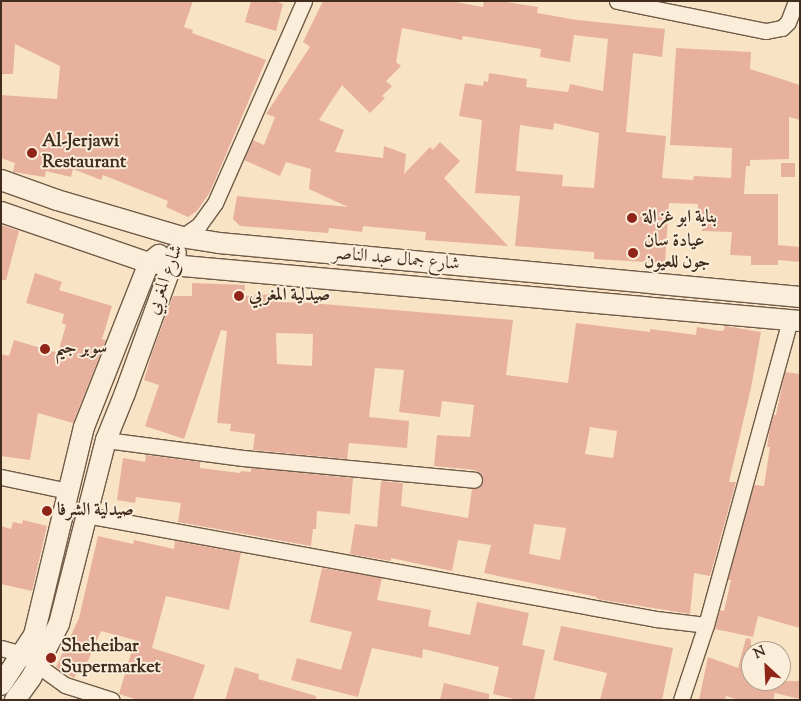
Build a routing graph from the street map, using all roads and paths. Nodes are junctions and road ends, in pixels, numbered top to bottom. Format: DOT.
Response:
graph roads {
  1 [pos="304,1"];
  2 [pos="617,1"];
  3 [pos="796,1"];
  4 [pos="1,180"];
  5 [pos="1,212"];
  6 [pos="182,237"];
  7 [pos="149,263"];
  8 [pos="171,264"];
  9 [pos="800,297"];
  10 [pos="795,320"];
  11 [pos="106,440"];
  12 [pos="1,477"];
  13 [pos="474,480"];
  14 [pos="68,492"];
  15 [pos="86,515"];
  16 [pos="706,625"];
  17 [pos="1,648"];
  18 [pos="30,659"];
  19 [pos="1,685"];
  20 [pos="15,700"];
  21 [pos="112,700"];
  22 [pos="681,700"];
  1 -- 6 [label="street"];
  2 -- 3 [label="street"];
  4 -- 6 [label="main road, شارع جمال عبد الناصر"];
  5 -- 7 [label="main road, شارع جمال عبد الناصر"];
  6 -- 7 [label="main road, شارع المغربي"];
  6 -- 8 [label="main road, شارع المغربي"];
  6 -- 9 [label="main road, شارع جمال عبد الناصر"];
  7 -- 8 [label="main road, شارع جمال عبد الناصر"];
  7 -- 14 [label="main road, شارع المغربي"];
  8 -- 10 [label="main road, شارع جمال عبد الناصر"];
  8 -- 11 [label="main road, شارع المغربي"];
  10 -- 16 [label="street"];
  11 -- 13 [label="street"];
  11 -- 15 [label="main road, شارع المغربي"];
  12 -- 14 [label="street"];
  14 -- 18 [label="main road, شارع المغربي"];
  15 -- 16 [label="street"];
  15 -- 18 [label="main road, شارع المغربي"];
  16 -- 22 [label="street"];
  17 -- 18 [label="street"];
  18 -- 19 [label="main road, شارع المغربي"];
  18 -- 20 [label="main road, شارع المغربي"];
  18 -- 21 [label="street"];
}
